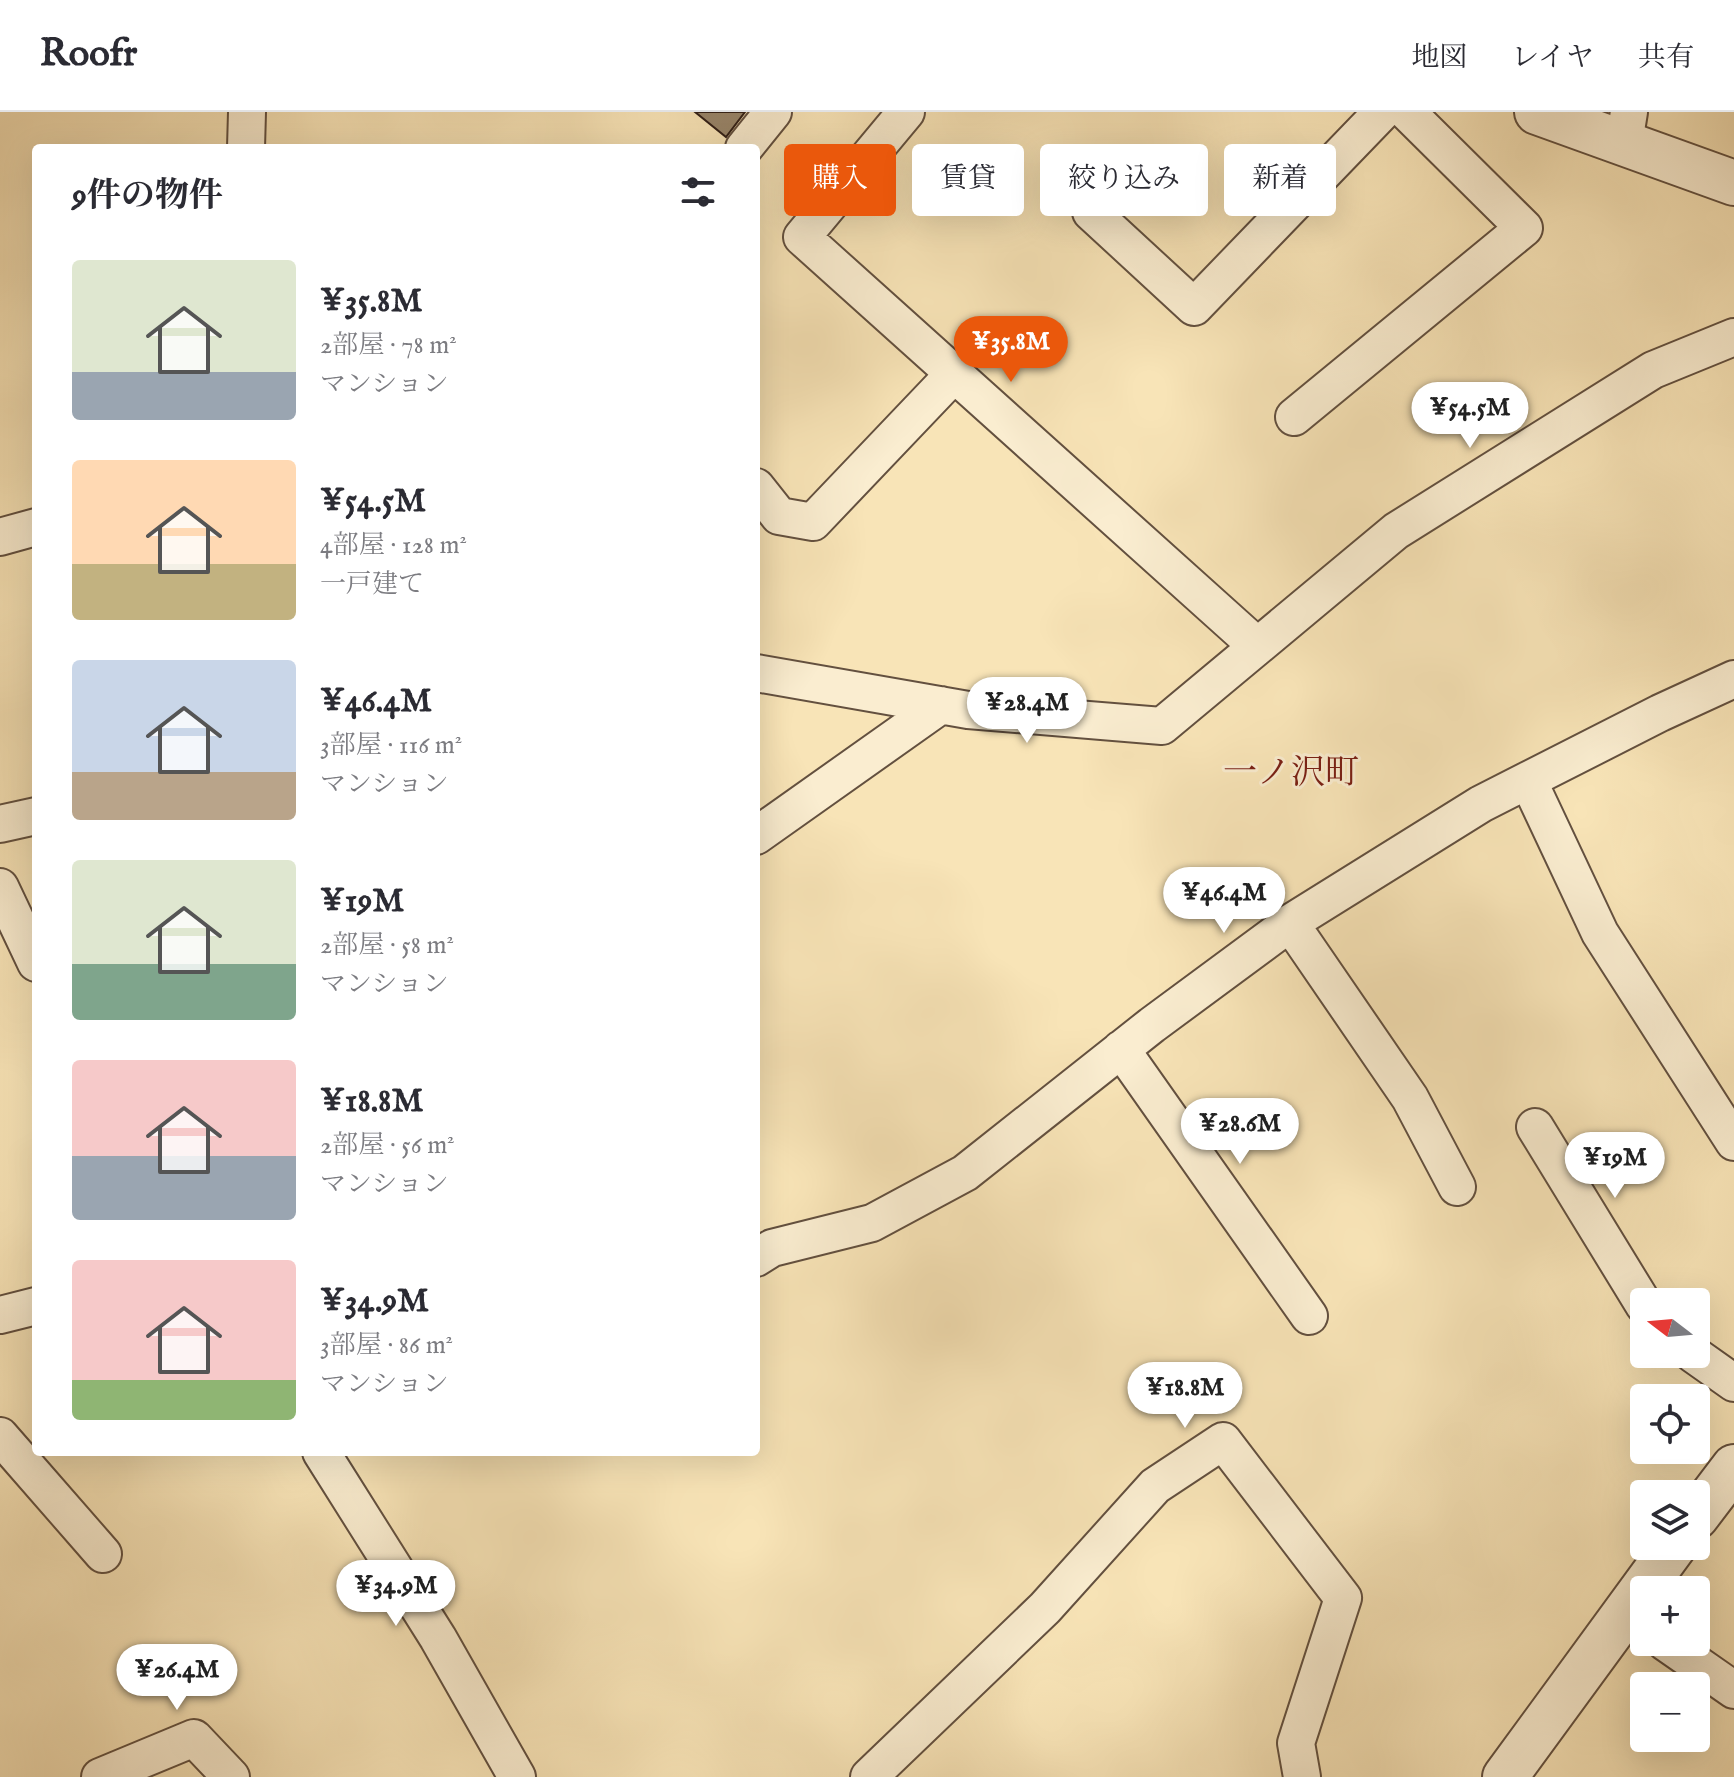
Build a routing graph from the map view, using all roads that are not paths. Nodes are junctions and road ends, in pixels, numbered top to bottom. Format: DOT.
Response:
graph roads {
  1 [pos="247,112"];
  2 [pos="773,112"];
  3 [pos="906,112"];
  4 [pos="1382,112"];
  5 [pos="1407,112"];
  6 [pos="1537,112"];
  7 [pos="1626,128"];
  8 [pos="246,144"];
  9 [pos="747,144"];
  10 [pos="1734,183"];
  11 [pos="1095,216"];
  12 [pos="1734,337"];
  13 [pos="954,374"];
  14 [pos="1294,417"];
  15 [pos="760,492"];
  16 [pos="32,528"];
  17 [pos="0,537"];
  18 [pos="1257,646"];
  19 [pos="760,674"];
  20 [pos="1734,679"];
  21 [pos="941,705"];
  22 [pos="1528,780"];
  23 [pos="32,817"];
  24 [pos="0,824"];
  25 [pos="760,833"];
  26 [pos="0,887"];
  27 [pos="1290,923"];
  28 [pos="32,955"];
  29 [pos="1121,1049"];
  30 [pos="1535,1127"];
  31 [pos="1734,1142"];
  32 [pos="1457,1187"];
  33 [pos="760,1256"];
  34 [pos="1634,1288"];
  35 [pos="32,1307"];
  36 [pos="0,1315"];
  37 [pos="1309,1316"];
  38 [pos="1710,1366"];
  39 [pos="1734,1383"];
  40 [pos="0,1436"];
  41 [pos="324,1456"];
  42 [pos="1734,1467"];
  43 [pos="1710,1499"];
  44 [pos="103,1554"];
  45 [pos="1630,1625"];
  46 [pos="1685,1656"];
  47 [pos="1734,1690"];
  48 [pos="100,1777"];
  49 [pos="231,1777"];
  50 [pos="517,1777"];
  51 [pos="869,1777"];
  52 [pos="1302,1777"];
  53 [pos="1505,1777"];
  1 -- 8 [label="street"];
  2 -- 9 [label="street"];
  3 -- 13 [label="street"];
  4 -- 11 [label="street"];
  5 -- 14 [label="street"];
  6 -- 7 [label="street"];
  7 -- 10 [label="street"];
  12 -- 18 [label="street"];
  13 -- 15 [label="street"];
  13 -- 18 [label="street"];
  16 -- 17 [label="street"];
  18 -- 21 [label="street"];
  19 -- 21 [label="street"];
  20 -- 22 [label="street"];
  21 -- 25 [label="street"];
  22 -- 27 [label="street"];
  22 -- 31 [label="street"];
  23 -- 24 [label="street"];
  26 -- 28 [label="street"];
  27 -- 29 [label="street"];
  27 -- 32 [label="street"];
  29 -- 33 [label="street"];
  29 -- 37 [label="street"];
  30 -- 34 [label="street"];
  35 -- 36 [label="street"];
  38 -- 39 [label="street"];
  40 -- 44 [label="street"];
  41 -- 50 [label="street"];
  42 -- 43 [label="street"];
  45 -- 53 [label="street"];
  46 -- 47 [label="street"];
  48 -- 49 [label="street"];
  51 -- 52 [label="street"];
}
